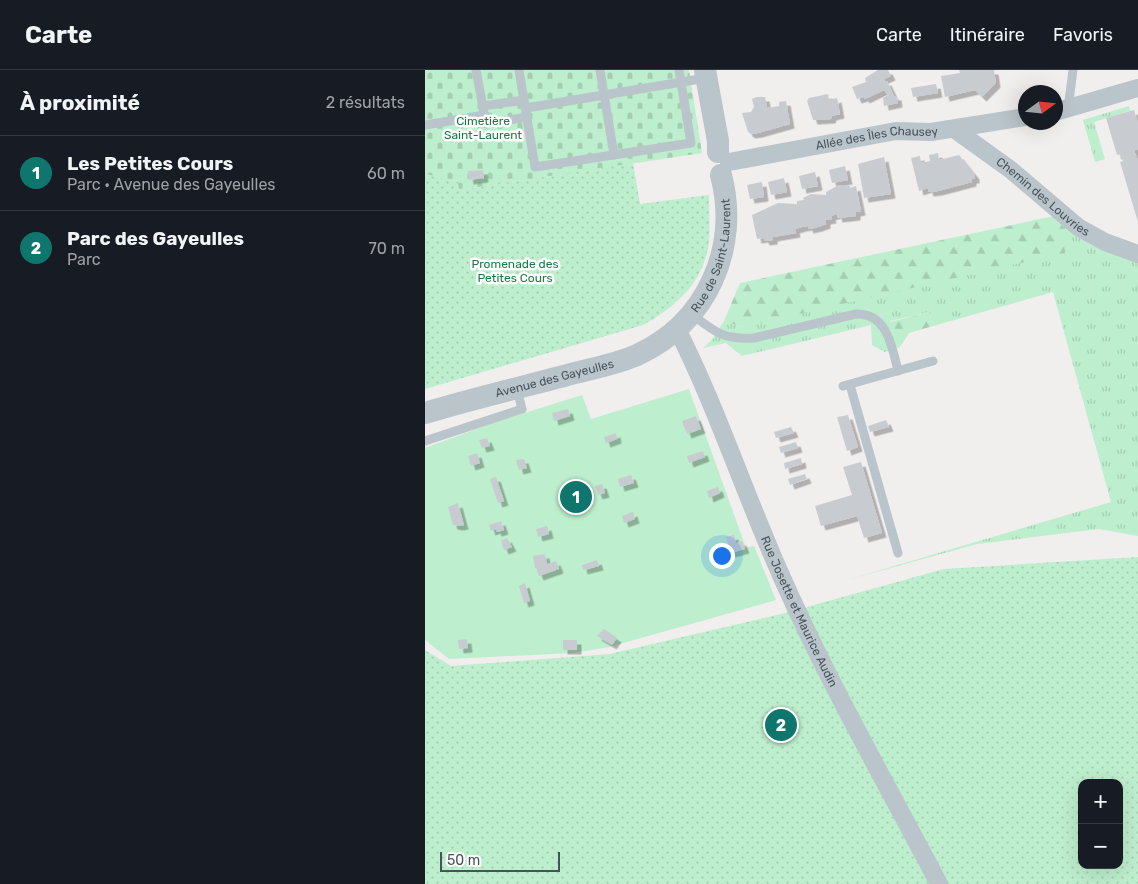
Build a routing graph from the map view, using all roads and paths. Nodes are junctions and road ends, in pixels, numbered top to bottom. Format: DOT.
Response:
graph roads {
  1 [pos="476,70"];
  2 [pos="519,70"];
  3 [pos="600,70"];
  4 [pos="679,70"];
  5 [pos="1073,70"];
  6 [pos="706,74"];
  7 [pos="681,82"];
  8 [pos="1138,88"];
  9 [pos="604,95"];
  10 [pos="1063,106"];
  11 [pos="525,108"];
  12 [pos="1063,110"];
  13 [pos="484,111"];
  14 [pos="1018,118"];
  15 [pos="425,125"];
  16 [pos="953,129"];
  17 [pos="614,154"];
  18 [pos="723,163"];
  19 [pos="1138,254"];
  20 [pos="683,321"];
  21 [pos="933,361"];
  22 [pos="898,371"];
  23 [pos="516,387"];
  24 [pos="425,413"];
  25 [pos="425,441"];
  26 [pos="898,553"];
  27 [pos="939,884"];
  1 -- 13 [label="lane"];
  2 -- 11 [label="lane"];
  3 -- 9 [label="lane"];
  4 -- 7 [label="lane"];
  5 -- 10 [label="lane"];
  6 -- 7 [label="lane"];
  6 -- 18 [label="street, Rue de Saint-Laurent"];
  7 -- 9 [label="lane"];
  7 -- 17 [label="lane"];
  8 -- 12 [label="street"];
  9 -- 11 [label="lane"];
  9 -- 17 [label="lane"];
  11 -- 13 [label="lane"];
  11 -- 13 [label="lane"];
  11 -- 17 [label="lane"];
  13 -- 15 [label="lane"];
  14 -- 16 [label="street, Allée des Îles Chausey"];
  16 -- 18 [label="street, Allée des Îles Chausey"];
  16 -- 19 [label="street, Chemin des Louvries"];
  18 -- 20 [label="street, Rue de Saint-Laurent"];
  20 -- 22 [label="lane"];
  20 -- 23 [label="street, Avenue des Gayeulles"];
  20 -- 27 [label="street, Rue Josette et Maurice Audin"];
  21 -- 22 [label="lane"];
  22 -- 26 [label="lane"];
  23 -- 24 [label="street, Avenue des Gayeulles"];
  23 -- 25 [label="lane"];
}
